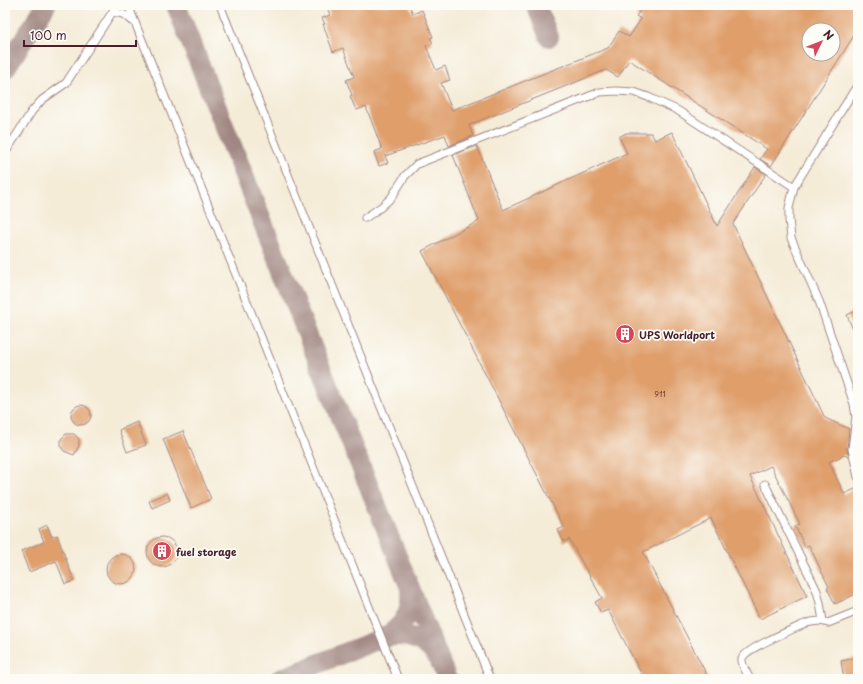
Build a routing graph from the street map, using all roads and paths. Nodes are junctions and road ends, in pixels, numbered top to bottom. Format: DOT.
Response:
graph roads {
  1 [pos="118,5"];
  2 [pos="128,5"];
  3 [pos="220,5"];
  4 [pos="113,12"];
  5 [pos="135,24"];
  6 [pos="858,84"];
  7 [pos="5,153"];
  8 [pos="794,187"];
  9 [pos="364,218"];
  10 [pos="858,477"];
  11 [pos="765,484"];
  12 [pos="858,611"];
  13 [pos="824,621"];
  14 [pos="398,679"];
  15 [pos="490,679"];
  16 [pos="750,679"];
  1 -- 4 [label="lane"];
  2 -- 5 [label="lane"];
  3 -- 15 [label="lane"];
  4 -- 5 [label="lane"];
  4 -- 7 [label="lane"];
  5 -- 14 [label="lane"];
  6 -- 8 [label="lane"];
  8 -- 9 [label="lane"];
  8 -- 10 [label="lane"];
  11 -- 13 [label="lane"];
  12 -- 13 [label="lane"];
  13 -- 16 [label="lane"];
}
